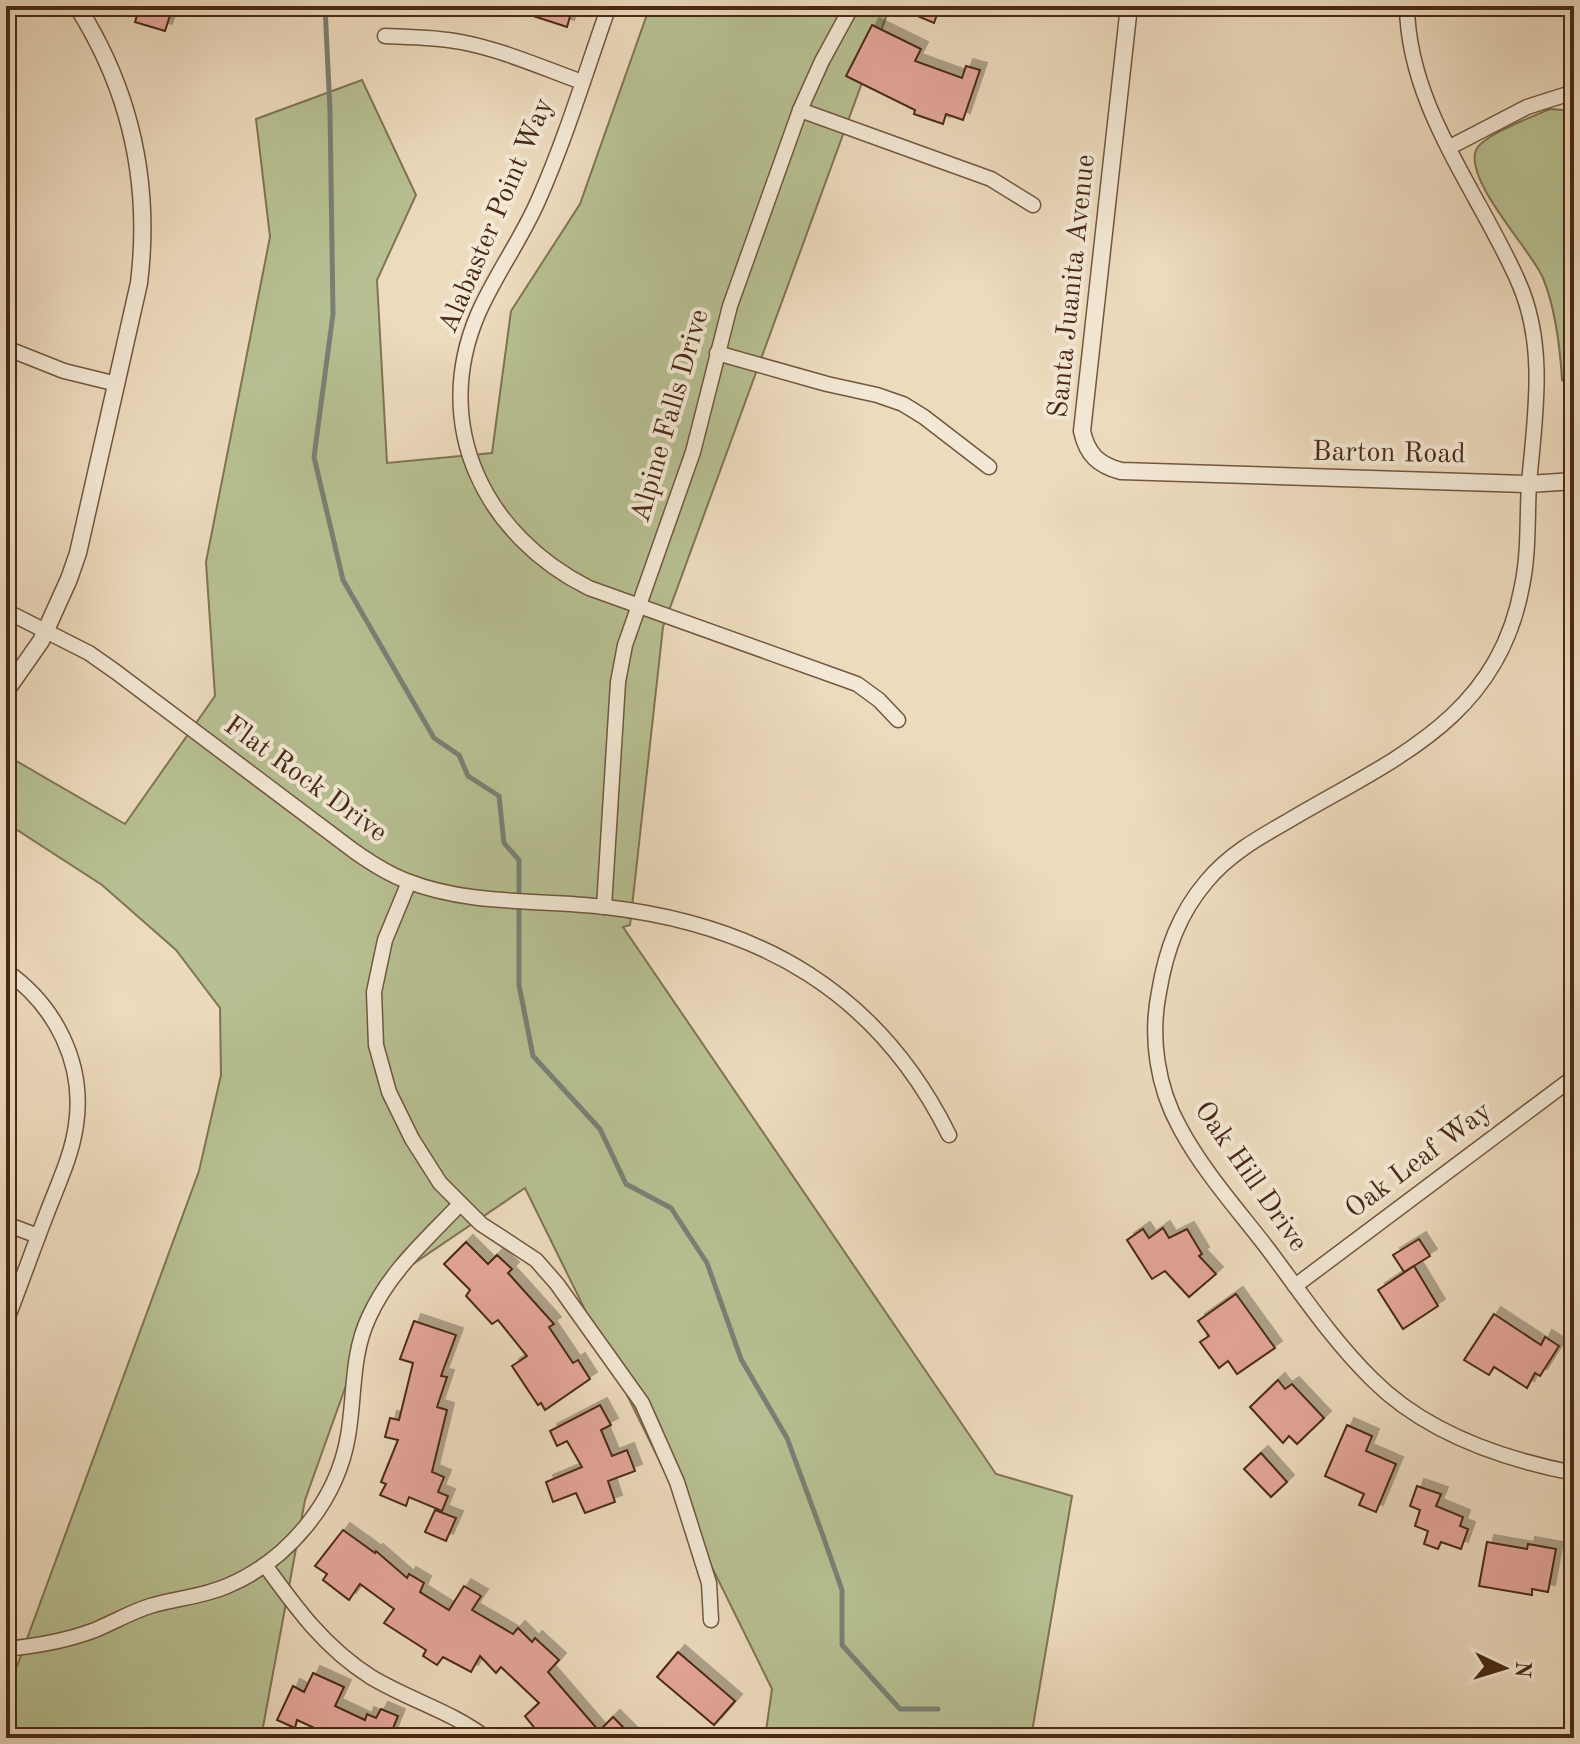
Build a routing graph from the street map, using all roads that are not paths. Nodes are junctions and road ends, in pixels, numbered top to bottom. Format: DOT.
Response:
graph roads {
  1 [pos="77,6"];
  2 [pos="609,6"];
  3 [pos="852,6"];
  4 [pos="1129,6"];
  5 [pos="1407,6"];
  6 [pos="385,36"];
  7 [pos="582,82"];
  8 [pos="1574,92"];
  9 [pos="800,110"];
  10 [pos="1450,147"];
  11 [pos="1033,205"];
  12 [pos="6,348"];
  13 [pos="717,353"];
  14 [pos="117,384"];
  15 [pos="989,467"];
  16 [pos="1202,472"];
  17 [pos="1574,481"];
  18 [pos="1529,484"];
  19 [pos="638,606"];
  20 [pos="6,611"];
  21 [pos="47,630"];
  22 [pos="6,691"];
  23 [pos="898,720"];
  24 [pos="409,882"];
  25 [pos="604,907"];
  26 [pos="6,971"];
  27 [pos="1574,1077"];
  28 [pos="949,1135"];
  29 [pos="460,1204"];
  30 [pos="6,1224"];
  31 [pos="38,1236"];
  32 [pos="1295,1286"];
  33 [pos="6,1322"];
  34 [pos="1574,1473"];
  35 [pos="265,1565"];
  36 [pos="711,1620"];
  37 [pos="6,1649"];
  38 [pos="486,1738"];
  1 -- 14 [label="street"];
  2 -- 7 [label="street, Alabaster Point Way"];
  3 -- 9 [label="street, Alpine Falls Drive"];
  4 -- 16 [label="street, Santa Juanita Avenue"];
  5 -- 10 [label="street, Oak Hill Drive"];
  6 -- 7 [label="street"];
  7 -- 19 [label="street, Alabaster Point Way"];
  8 -- 10 [label="street"];
  9 -- 11 [label="street"];
  9 -- 13 [label="street, Alpine Falls Drive"];
  10 -- 18 [label="street, Oak Hill Drive"];
  12 -- 14 [label="street"];
  13 -- 15 [label="street"];
  13 -- 19 [label="street, Alpine Falls Drive"];
  14 -- 21 [label="street"];
  16 -- 18 [label="street, Barton Road"];
  17 -- 18 [label="street, Barton Road"];
  18 -- 32 [label="street, Oak Hill Drive"];
  19 -- 23 [label="street, Alabaster Point Way"];
  19 -- 25 [label="street, Alpine Falls Drive"];
  20 -- 21 [label="street, Flat Rock Drive"];
  21 -- 22 [label="street"];
  21 -- 24 [label="street, Flat Rock Drive"];
  24 -- 25 [label="street, Flat Rock Drive"];
  24 -- 29 [label="street"];
  25 -- 28 [label="street, Flat Rock Drive"];
  26 -- 31 [label="street"];
  27 -- 32 [label="street, Oak Leaf Way"];
  29 -- 35 [label="street"];
  29 -- 36 [label="street"];
  30 -- 31 [label="street"];
  31 -- 33 [label="street"];
  32 -- 34 [label="street, Oak Hill Drive"];
  35 -- 37 [label="street"];
  35 -- 38 [label="street"];
}
